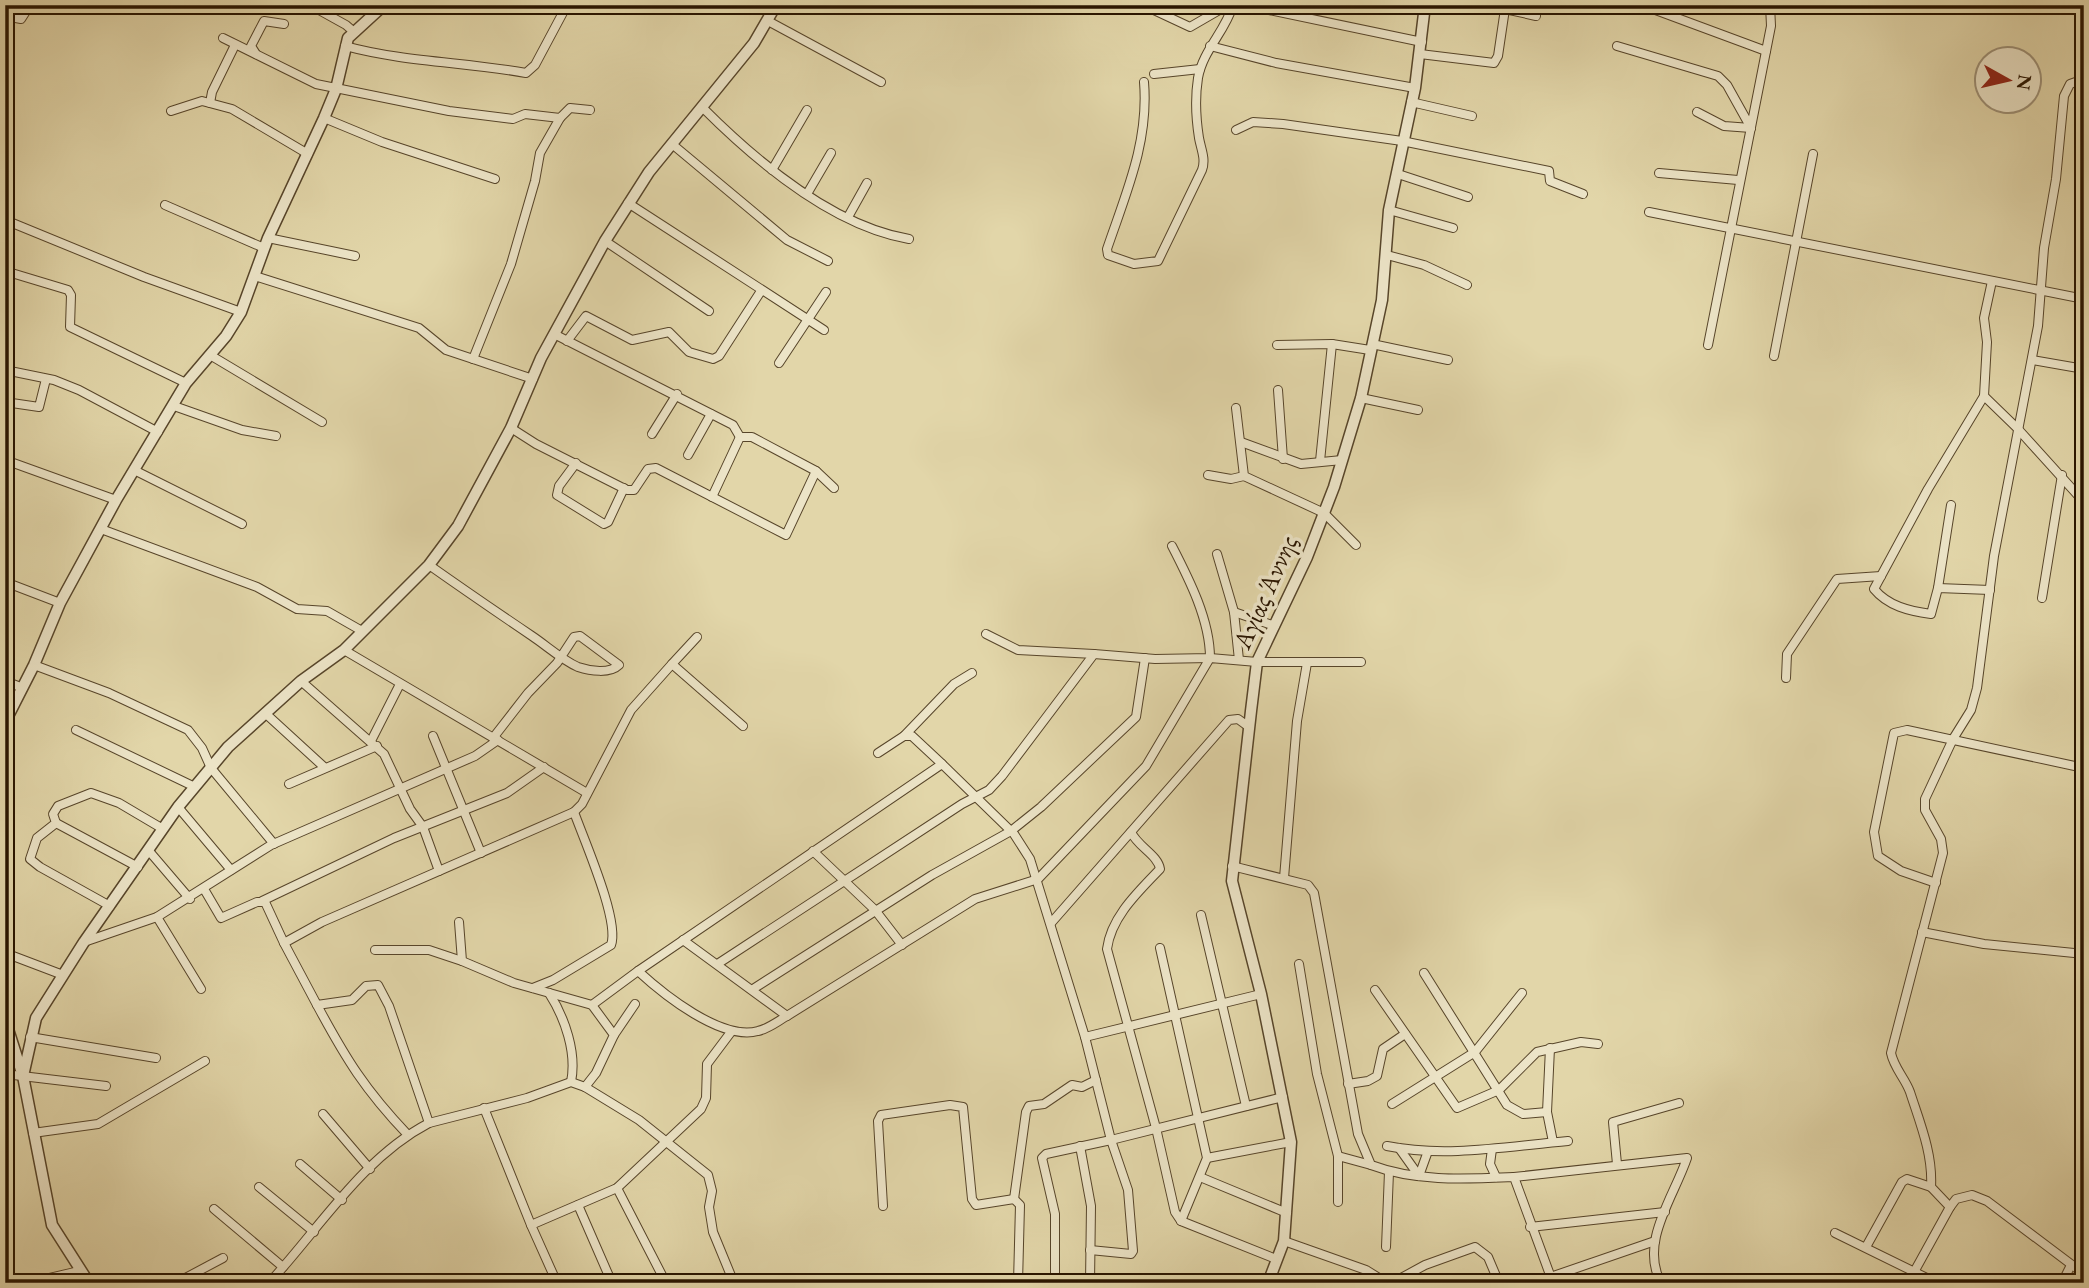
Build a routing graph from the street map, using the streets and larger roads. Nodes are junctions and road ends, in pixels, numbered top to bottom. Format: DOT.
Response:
graph roads {
  1 [pos="30,5"];
  2 [pos="310,5"];
  3 [pos="384,5"];
  4 [pos="567,5"];
  5 [pos="776,5"];
  6 [pos="1143,5"];
  7 [pos="1231,5"];
  8 [pos="1245,5"];
  9 [pos="1425,5"];
  10 [pos="1642,5"];
  11 [pos="1770,5"];
  12 [pos="1506,7"];
  13 [pos="5,16"];
  14 [pos="1536,16"];
  15 [pos="768,21"];
  16 [pos="284,24"];
  17 [pos="354,32"];
  18 [pos="223,38"];
  19 [pos="235,45"];
  20 [pos="345,46"];
  21 [pos="1210,46"];
  22 [pos="1617,46"];
  23 [pos="1421,48"];
  24 [pos="1766,51"];
  25 [pos="257,56"];
  26 [pos="1200,69"];
  27 [pos="1154,74"];
  28 [pos="2084,79"];
  29 [pos="881,82"];
  30 [pos="1144,82"];
  31 [pos="1415,88"];
  32 [pos="336,89"];
  33 [pos="1411,102"];
  34 [pos="210,103"];
  35 [pos="703,107"];
  36 [pos="590,110"];
  37 [pos="807,110"];
  38 [pos="171,111"];
  39 [pos="1696,112"];
  40 [pos="1472,116"];
  41 [pos="324,118"];
  42 [pos="560,118"];
  43 [pos="1751,128"];
  44 [pos="1236,130"];
  45 [pos="1402,141"];
  46 [pos="672,144"];
  47 [pos="831,153"];
  48 [pos="308,154"];
  49 [pos="1813,154"];
  50 [pos="772,170"];
  51 [pos="1659,173"];
  52 [pos="1398,174"];
  53 [pos="495,179"];
  54 [pos="1738,180"];
  55 [pos="867,183"];
  56 [pos="807,194"];
  57 [pos="1583,194"];
  58 [pos="1468,197"];
  59 [pos="628,204"];
  60 [pos="165,205"];
  61 [pos="1390,210"];
  62 [pos="1649,212"];
  63 [pos="848,217"];
  64 [pos="5,220"];
  65 [pos="1453,228"];
  66 [pos="1732,230"];
  67 [pos="909,239"];
  68 [pos="605,240"];
  69 [pos="1795,242"];
  70 [pos="266,243"];
  71 [pos="1387,255"];
  72 [pos="355,256"];
  73 [pos="828,261"];
  74 [pos="5,271"];
  75 [pos="255,276"];
  76 [pos="1992,281"];
  77 [pos="1467,285"];
  78 [pos="761,291"];
  79 [pos="826,292"];
  80 [pos="2040,292"];
  81 [pos="2084,299"];
  82 [pos="709,310"];
  83 [pos="241,312"];
  84 [pos="807,320"];
  85 [pos="824,330"];
  86 [pos="554,334"];
  87 [pos="568,341"];
  88 [pos="1332,344"];
  89 [pos="1277,345"];
  90 [pos="1708,345"];
  91 [pos="1371,347"];
  92 [pos="210,355"];
  93 [pos="1774,356"];
  94 [pos="473,359"];
  95 [pos="1448,360"];
  96 [pos="2032,360"];
  97 [pos="779,363"];
  98 [pos="2084,369"];
  99 [pos="5,370"];
  100 [pos="46,379"];
  101 [pos="533,379"];
  102 [pos="186,383"];
  103 [pos="1278,390"];
  104 [pos="677,394"];
  105 [pos="1984,397"];
  106 [pos="1361,398"];
  107 [pos="5,402"];
  108 [pos="174,406"];
  109 [pos="1236,408"];
  110 [pos="1418,410"];
  111 [pos="711,414"];
  112 [pos="322,422"];
  113 [pos="511,428"];
  114 [pos="2018,429"];
  115 [pos="158,432"];
  116 [pos="652,434"];
  117 [pos="276,436"];
  118 [pos="740,437"];
  119 [pos="1241,442"];
  120 [pos="688,455"];
  121 [pos="1283,459"];
  122 [pos="5,460"];
  123 [pos="1342,460"];
  124 [pos="1320,461"];
  125 [pos="576,463"];
  126 [pos="134,470"];
  127 [pos="816,471"];
  128 [pos="1208,475"];
  129 [pos="2062,475"];
  130 [pos="1244,476"];
  131 [pos="624,488"];
  132 [pos="834,488"];
  133 [pos="712,497"];
  134 [pos="116,500"];
  135 [pos="2084,502"];
  136 [pos="1951,505"];
  137 [pos="1324,513"];
  138 [pos="242,524"];
  139 [pos="101,528"];
  140 [pos="1356,545"];
  141 [pos="1172,546"];
  142 [pos="1217,554"];
  143 [pos="429,565"];
  144 [pos="1881,576"];
  145 [pos="5,582"];
  146 [pos="1938,588"];
  147 [pos="1990,590"];
  148 [pos="2042,598"];
  149 [pos="60,603"];
  150 [pos="1234,612"];
  151 [pos="1276,625"];
  152 [pos="362,631"];
  153 [pos="986,634"];
  154 [pos="697,637"];
  155 [pos="344,650"];
  156 [pos="1094,654"];
  157 [pos="560,655"];
  158 [pos="1145,658"];
  159 [pos="1210,658"];
  160 [pos="1239,660"];
  161 [pos="1257,662"];
  162 [pos="1362,662"];
  163 [pos="1307,663"];
  164 [pos="672,664"];
  165 [pos="34,665"];
  166 [pos="972,673"];
  167 [pos="1786,678"];
  168 [pos="5,681"];
  169 [pos="301,681"];
  170 [pos="400,684"];
  171 [pos="23,688"];
  172 [pos="265,713"];
  173 [pos="5,722"];
  174 [pos="743,726"];
  175 [pos="1249,727"];
  176 [pos="76,730"];
  177 [pos="433,736"];
  178 [pos="904,736"];
  179 [pos="496,739"];
  180 [pos="1953,739"];
  181 [pos="374,743"];
  182 [pos="878,753"];
  183 [pos="942,764"];
  184 [pos="324,767"];
  185 [pos="544,767"];
  186 [pos="211,768"];
  187 [pos="2084,768"];
  188 [pos="445,769"];
  189 [pos="289,784"];
  190 [pos="195,787"];
  191 [pos="400,788"];
  192 [pos="587,793"];
  193 [pos="977,798"];
  194 [pos="178,807"];
  195 [pos="464,812"];
  196 [pos="574,812"];
  197 [pos="56,823"];
  198 [pos="423,827"];
  199 [pos="163,829"];
  200 [pos="1011,831"];
  201 [pos="1131,832"];
  202 [pos="274,844"];
  203 [pos="149,851"];
  204 [pos="813,851"];
  205 [pos="481,853"];
  206 [pos="1232,866"];
  207 [pos="138,867"];
  208 [pos="231,870"];
  209 [pos="439,871"];
  210 [pos="1284,878"];
  211 [pos="1038,879"];
  212 [pos="844,883"];
  213 [pos="1936,883"];
  214 [pos="204,890"];
  215 [pos="190,899"];
  216 [pos="261,901"];
  217 [pos="110,906"];
  218 [pos="875,910"];
  219 [pos="1202,915"];
  220 [pos="157,917"];
  221 [pos="459,922"];
  222 [pos="1051,923"];
  223 [pos="1922,932"];
  224 [pos="683,940"];
  225 [pos="84,942"];
  226 [pos="285,943"];
  227 [pos="902,945"];
  228 [pos="1160,948"];
  229 [pos="375,950"];
  230 [pos="5,953"];
  231 [pos="2084,954"];
  232 [pos="462,961"];
  233 [pos="719,963"];
  234 [pos="1299,964"];
  235 [pos="638,971"];
  236 [pos="1424,973"];
  237 [pos="63,975"];
  238 [pos="533,988"];
  239 [pos="201,989"];
  240 [pos="753,989"];
  241 [pos="1375,990"];
  242 [pos="549,993"];
  243 [pos="1522,993"];
  244 [pos="1261,994"];
  245 [pos="1223,1003"];
  246 [pos="635,1004"];
  247 [pos="317,1005"];
  248 [pos="592,1005"];
  249 [pos="1177,1014"];
  250 [pos="787,1016"];
  251 [pos="6,1025"];
  252 [pos="1127,1027"];
  253 [pos="731,1032"];
  254 [pos="1405,1034"];
  255 [pos="614,1035"];
  256 [pos="30,1037"];
  257 [pos="1085,1037"];
  258 [pos="1598,1044"];
  259 [pos="1550,1048"];
  260 [pos="1475,1052"];
  261 [pos="156,1058"];
  262 [pos="205,1062"];
  263 [pos="5,1074"];
  264 [pos="23,1076"];
  265 [pos="1436,1077"];
  266 [pos="1096,1080"];
  267 [pos="571,1082"];
  268 [pos="1348,1084"];
  269 [pos="106,1086"];
  270 [pos="585,1087"];
  271 [pos="1499,1090"];
  272 [pos="1283,1097"];
  273 [pos="1679,1103"];
  274 [pos="1392,1104"];
  275 [pos="1246,1106"];
  276 [pos="484,1108"];
  277 [pos="1547,1112"];
  278 [pos="323,1114"];
  279 [pos="1198,1118"];
  280 [pos="429,1123"];
  281 [pos="1156,1128"];
  282 [pos="33,1133"];
  283 [pos="408,1135"];
  284 [pos="664,1140"];
  285 [pos="1111,1140"];
  286 [pos="1568,1141"];
  287 [pos="1291,1142"];
  288 [pos="1553,1142"];
  289 [pos="1080,1146"];
  290 [pos="1387,1146"];
  291 [pos="1399,1148"];
  292 [pos="1492,1149"];
  293 [pos="1428,1151"];
  294 [pos="1338,1156"];
  295 [pos="1207,1158"];
  296 [pos="300,1164"];
  297 [pos="1617,1164"];
  298 [pos="1371,1165"];
  299 [pos="370,1169"];
  300 [pos="1389,1172"];
  301 [pos="1419,1176"];
  302 [pos="1200,1177"];
  303 [pos="1496,1177"];
  304 [pos="1514,1177"];
  305 [pos="259,1187"];
  306 [pos="1931,1187"];
  307 [pos="617,1188"];
  308 [pos="1014,1199"];
  309 [pos="342,1200"];
  310 [pos="1338,1202"];
  311 [pos="578,1205"];
  312 [pos="883,1206"];
  313 [pos="1950,1206"];
  314 [pos="214,1209"];
  315 [pos="1665,1212"];
  316 [pos="1287,1213"];
  317 [pos="1181,1221"];
  318 [pos="531,1225"];
  319 [pos="1530,1227"];
  320 [pos="314,1232"];
  321 [pos="1835,1233"];
  322 [pos="1284,1241"];
  323 [pos="1655,1241"];
  324 [pos="1386,1247"];
  325 [pos="1866,1247"];
  326 [pos="1090,1251"];
  327 [pos="223,1258"];
  328 [pos="1276,1259"];
  329 [pos="2071,1265"];
  330 [pos="283,1267"];
  331 [pos="79,1271"];
  332 [pos="1914,1272"];
  333 [pos="2084,1274"];
  334 [pos="1552,1279"];
  335 [pos="28,1283"];
  336 [pos="89,1283"];
  337 [pos="176,1283"];
  338 [pos="269,1283"];
  339 [pos="557,1283"];
  340 [pos="612,1283"];
  341 [pos="666,1283"];
  342 [pos="734,1283"];
  343 [pos="1018,1283"];
  344 [pos="1055,1283"];
  345 [pos="1090,1283"];
  346 [pos="1268,1283"];
  347 [pos="1390,1283"];
  348 [pos="1499,1283"];
  349 [pos="1533,1283"];
  350 [pos="1661,1283"];
  351 [pos="1908,1283"];
  352 [pos="1937,1283"];
  353 [pos="2062,1283"];
  1 -- 13 [label="street"];
  2 -- 17 [label="street"];
  3 -- 17 [label="street"];
  4 -- 20 [label="street"];
  5 -- 15 [label="street"];
  6 -- 7 [label="street"];
  7 -- 21 [label="street"];
  8 -- 23 [label="street"];
  9 -- 23 [label="street, Αγίας Άννης"];
  10 -- 24 [label="street"];
  11 -- 24 [label="street"];
  12 -- 14 [label="street"];
  12 -- 23 [label="street"];
  15 -- 29 [label="street"];
  15 -- 35 [label="street"];
  16 -- 25 [label="street"];
  17 -- 20 [label="street"];
  18 -- 19 [label="street"];
  19 -- 25 [label="street"];
  19 -- 34 [label="street"];
  20 -- 32 [label="street"];
  21 -- 26 [label="street"];
  21 -- 31 [label="street"];
  22 -- 43 [label="street"];
  23 -- 31 [label="street, Αγίας Άννης"];
  24 -- 43 [label="street"];
  25 -- 32 [label="street"];
  26 -- 27 [label="street"];
  26 -- 30 [label="street"];
  28 -- 80 [label="street"];
  31 -- 33 [label="street, Αγίας Άννης"];
  32 -- 41 [label="street"];
  32 -- 42 [label="street"];
  33 -- 40 [label="street"];
  33 -- 45 [label="street, Αγίας Άννης"];
  34 -- 38 [label="street"];
  34 -- 48 [label="street"];
  35 -- 46 [label="street"];
  35 -- 50 [label="street"];
  36 -- 42 [label="street"];
  37 -- 50 [label="street"];
  39 -- 43 [label="street"];
  41 -- 48 [label="street"];
  41 -- 53 [label="street"];
  42 -- 94 [label="street"];
  43 -- 54 [label="street"];
  44 -- 45 [label="street"];
  45 -- 52 [label="street, Αγίας Άννης"];
  45 -- 57 [label="street"];
  46 -- 59 [label="street"];
  46 -- 73 [label="street"];
  47 -- 56 [label="street"];
  48 -- 70 [label="street"];
  49 -- 69 [label="street"];
  50 -- 56 [label="street"];
  51 -- 54 [label="street"];
  52 -- 58 [label="street"];
  52 -- 61 [label="street, Αγίας Άννης"];
  54 -- 66 [label="street"];
  55 -- 63 [label="street"];
  56 -- 63 [label="street"];
  59 -- 68 [label="street"];
  59 -- 78 [label="street"];
  60 -- 70 [label="street"];
  61 -- 65 [label="street"];
  61 -- 71 [label="street, Αγίας Άννης"];
  62 -- 66 [label="street"];
  63 -- 67 [label="street"];
  64 -- 83 [label="street"];
  66 -- 69 [label="street"];
  66 -- 90 [label="street"];
  68 -- 82 [label="street"];
  68 -- 86 [label="street"];
  69 -- 76 [label="street"];
  69 -- 93 [label="street"];
  70 -- 72 [label="street"];
  70 -- 75 [label="street"];
  71 -- 77 [label="street"];
  71 -- 91 [label="street, Αγίας Άννης"];
  74 -- 102 [label="street"];
  75 -- 83 [label="street"];
  75 -- 94 [label="street"];
  76 -- 80 [label="street"];
  76 -- 105 [label="street"];
  78 -- 84 [label="street"];
  78 -- 87 [label="street"];
  79 -- 84 [label="street"];
  80 -- 81 [label="street"];
  80 -- 96 [label="street"];
  83 -- 92 [label="street"];
  84 -- 85 [label="street"];
  84 -- 97 [label="street"];
  86 -- 87 [label="street"];
  86 -- 101 [label="street"];
  87 -- 104 [label="street"];
  88 -- 89 [label="street"];
  88 -- 91 [label="street"];
  88 -- 124 [label="street"];
  91 -- 95 [label="street"];
  91 -- 106 [label="street, Αγίας Άννης"];
  92 -- 102 [label="street"];
  92 -- 112 [label="street"];
  94 -- 101 [label="street"];
  96 -- 98 [label="street"];
  96 -- 114 [label="street"];
  99 -- 100 [label="street"];
  100 -- 107 [label="street"];
  100 -- 115 [label="street"];
  101 -- 113 [label="street"];
  102 -- 108 [label="street"];
  103 -- 121 [label="street"];
  104 -- 111 [label="street"];
  104 -- 116 [label="street"];
  105 -- 114 [label="street"];
  105 -- 144 [label="street"];
  106 -- 110 [label="street"];
  106 -- 123 [label="street, Αγίας Άννης"];
  108 -- 115 [label="street"];
  108 -- 117 [label="street"];
  109 -- 119 [label="street"];
  111 -- 118 [label="street"];
  111 -- 120 [label="street"];
  113 -- 125 [label="street"];
  113 -- 143 [label="street"];
  114 -- 129 [label="street"];
  114 -- 147 [label="street"];
  115 -- 126 [label="street"];
  118 -- 127 [label="street"];
  118 -- 133 [label="street"];
  119 -- 121 [label="street"];
  119 -- 130 [label="street"];
  121 -- 124 [label="street"];
  122 -- 134 [label="street"];
  123 -- 124 [label="street"];
  123 -- 137 [label="street, Αγίας Άννης"];
  125 -- 131 [label="street"];
  125 -- 131 [label="street"];
  126 -- 134 [label="street"];
  126 -- 138 [label="street"];
  127 -- 132 [label="street"];
  127 -- 133 [label="street"];
  128 -- 130 [label="street"];
  129 -- 135 [label="street"];
  129 -- 148 [label="street"];
  130 -- 137 [label="street"];
  131 -- 133 [label="street"];
  134 -- 139 [label="street"];
  136 -- 146 [label="street"];
  137 -- 140 [label="street"];
  137 -- 151 [label="street, Αγίας Άννης"];
  139 -- 149 [label="street"];
  139 -- 152 [label="street"];
  141 -- 159 [label="street"];
  142 -- 150 [label="street"];
  143 -- 152 [label="street"];
  143 -- 157 [label="street"];
  144 -- 146 [label="street"];
  144 -- 167 [label="street"];
  145 -- 149 [label="street"];
  146 -- 147 [label="street"];
  147 -- 180 [label="street"];
  149 -- 165 [label="street"];
  150 -- 151 [label="street"];
  150 -- 160 [label="street"];
  151 -- 161 [label="street, Αγίας Άννης"];
  152 -- 155 [label="street"];
  153 -- 156 [label="street"];
  154 -- 164 [label="street"];
  155 -- 169 [label="street"];
  155 -- 170 [label="street"];
  156 -- 158 [label="street"];
  156 -- 193 [label="street"];
  157 -- 157 [label="street"];
  157 -- 179 [label="street"];
  158 -- 159 [label="street"];
  158 -- 200 [label="street"];
  159 -- 160 [label="street"];
  159 -- 211 [label="street"];
  160 -- 161 [label="street"];
  161 -- 163 [label="street"];
  161 -- 175 [label="street, Αγίας Άννης"];
  162 -- 163 [label="street"];
  163 -- 210 [label="street"];
  164 -- 174 [label="street"];
  164 -- 192 [label="street"];
  165 -- 171 [label="street"];
  165 -- 186 [label="street"];
  166 -- 178 [label="street"];
  168 -- 171 [label="street"];
  169 -- 172 [label="street"];
  169 -- 181 [label="street"];
  170 -- 179 [label="street"];
  170 -- 181 [label="street"];
  171 -- 173 [label="street"];
  172 -- 184 [label="street"];
  172 -- 186 [label="street"];
  175 -- 201 [label="street"];
  175 -- 206 [label="street, Αγίας Άννης"];
  176 -- 190 [label="street"];
  177 -- 188 [label="street"];
  178 -- 182 [label="street"];
  178 -- 183 [label="street"];
  179 -- 185 [label="street"];
  179 -- 188 [label="street"];
  180 -- 187 [label="street"];
  180 -- 213 [label="street"];
  180 -- 213 [label="street"];
  181 -- 184 [label="street"];
  181 -- 191 [label="street"];
  183 -- 193 [label="street"];
  183 -- 204 [label="street"];
  184 -- 189 [label="street"];
  185 -- 192 [label="street"];
  185 -- 195 [label="street"];
  186 -- 190 [label="street"];
  186 -- 202 [label="street"];
  188 -- 191 [label="street"];
  188 -- 195 [label="street"];
  190 -- 194 [label="street"];
  191 -- 198 [label="street"];
  191 -- 202 [label="street"];
  192 -- 196 [label="street"];
  193 -- 200 [label="street"];
  193 -- 212 [label="street"];
  194 -- 199 [label="street"];
  194 -- 208 [label="street"];
  195 -- 198 [label="street"];
  195 -- 205 [label="street"];
  196 -- 205 [label="street"];
  196 -- 238 [label="street"];
  197 -- 199 [label="street"];
  197 -- 207 [label="street"];
  197 -- 217 [label="street"];
  198 -- 209 [label="street"];
  198 -- 216 [label="street"];
  199 -- 203 [label="street"];
  200 -- 211 [label="street"];
  200 -- 218 [label="street"];
  201 -- 222 [label="street"];
  201 -- 252 [label="street"];
  202 -- 208 [label="street"];
  203 -- 207 [label="street"];
  203 -- 215 [label="street"];
  204 -- 212 [label="street"];
  204 -- 224 [label="street"];
  205 -- 209 [label="street"];
  206 -- 210 [label="street"];
  206 -- 244 [label="street, Αγίας Άννης"];
  207 -- 217 [label="street"];
  208 -- 214 [label="street"];
  209 -- 226 [label="street"];
  210 -- 268 [label="street"];
  211 -- 222 [label="street"];
  211 -- 227 [label="street"];
  212 -- 218 [label="street"];
  212 -- 233 [label="street"];
  213 -- 223 [label="street"];
  214 -- 215 [label="street"];
  214 -- 216 [label="street"];
  215 -- 220 [label="street"];
  216 -- 226 [label="street"];
  217 -- 225 [label="street"];
  218 -- 227 [label="street"];
  218 -- 240 [label="street"];
  219 -- 245 [label="street"];
  220 -- 225 [label="street"];
  220 -- 239 [label="street"];
  221 -- 232 [label="street"];
  222 -- 257 [label="street"];
  223 -- 231 [label="street"];
  223 -- 306 [label="street"];
  224 -- 233 [label="street"];
  224 -- 235 [label="street"];
  225 -- 237 [label="street"];
  226 -- 247 [label="street"];
  227 -- 250 [label="street"];
  228 -- 249 [label="street"];
  229 -- 232 [label="street"];
  230 -- 237 [label="street"];
  232 -- 238 [label="street"];
  233 -- 240 [label="street"];
  234 -- 294 [label="street"];
  235 -- 248 [label="street"];
  235 -- 253 [label="street"];
  236 -- 260 [label="street"];
  237 -- 256 [label="street"];
  238 -- 242 [label="street"];
  240 -- 250 [label="street"];
  241 -- 254 [label="street"];
  242 -- 248 [label="street"];
  242 -- 267 [label="street"];
  243 -- 260 [label="street"];
  244 -- 245 [label="street"];
  244 -- 272 [label="street, Αγίας Άννης"];
  245 -- 249 [label="street"];
  245 -- 275 [label="street"];
  246 -- 255 [label="street"];
  247 -- 280 [label="street"];
  247 -- 283 [label="street"];
  248 -- 255 [label="street"];
  249 -- 252 [label="street"];
  249 -- 279 [label="street"];
  250 -- 253 [label="street"];
  251 -- 264 [label="street"];
  252 -- 257 [label="street"];
  252 -- 281 [label="street"];
  253 -- 284 [label="street"];
  254 -- 265 [label="street"];
  254 -- 268 [label="street"];
  255 -- 270 [label="street"];
  256 -- 261 [label="street"];
  256 -- 264 [label="street"];
  257 -- 266 [label="street"];
  258 -- 259 [label="street"];
  259 -- 271 [label="street"];
  259 -- 277 [label="street"];
  260 -- 265 [label="street"];
  260 -- 271 [label="street"];
  262 -- 282 [label="street"];
  263 -- 264 [label="street"];
  264 -- 269 [label="street"];
  264 -- 282 [label="street"];
  265 -- 271 [label="street"];
  265 -- 274 [label="street"];
  266 -- 285 [label="street"];
  266 -- 308 [label="street"];
  267 -- 270 [label="street"];
  267 -- 276 [label="street"];
  268 -- 298 [label="street"];
  270 -- 284 [label="street"];
  271 -- 277 [label="street"];
  272 -- 275 [label="street"];
  272 -- 287 [label="street, Αγίας Άννης"];
  273 -- 297 [label="street"];
  275 -- 279 [label="street"];
  276 -- 280 [label="street"];
  276 -- 318 [label="street"];
  277 -- 288 [label="street"];
  278 -- 299 [label="street"];
  279 -- 281 [label="street"];
  279 -- 295 [label="street"];
  280 -- 283 [label="street"];
  281 -- 285 [label="street"];
  281 -- 317 [label="street"];
  282 -- 331 [label="street"];
  283 -- 299 [label="street"];
  284 -- 307 [label="street"];
  284 -- 342 [label="street"];
  285 -- 289 [label="street"];
  285 -- 326 [label="street"];
  286 -- 288 [label="street"];
  287 -- 295 [label="street"];
  287 -- 316 [label="street, Αγίας Άννης"];
  288 -- 292 [label="street"];
  289 -- 326 [label="street"];
  289 -- 344 [label="street"];
  290 -- 291 [label="street"];
  291 -- 293 [label="street"];
  291 -- 301 [label="street"];
  292 -- 293 [label="street"];
  292 -- 303 [label="street"];
  293 -- 301 [label="street"];
  294 -- 298 [label="street"];
  294 -- 310 [label="street"];
  295 -- 302 [label="street"];
  296 -- 309 [label="street"];
  297 -- 304 [label="street"];
  297 -- 315 [label="street"];
  298 -- 300 [label="street"];
  299 -- 309 [label="street"];
  300 -- 301 [label="street"];
  300 -- 324 [label="street"];
  301 -- 303 [label="street"];
  302 -- 316 [label="street"];
  302 -- 317 [label="street"];
  303 -- 304 [label="street"];
  304 -- 319 [label="street"];
  305 -- 320 [label="street"];
  306 -- 313 [label="street"];
  306 -- 325 [label="street"];
  307 -- 311 [label="street"];
  307 -- 341 [label="street"];
  308 -- 312 [label="street"];
  308 -- 343 [label="street"];
  309 -- 320 [label="street"];
  311 -- 318 [label="street"];
  311 -- 340 [label="street"];
  313 -- 329 [label="street"];
  313 -- 332 [label="street"];
  314 -- 330 [label="street"];
  315 -- 319 [label="street"];
  315 -- 323 [label="street"];
  316 -- 322 [label="street, Αγίας Άννης"];
  317 -- 328 [label="street"];
  318 -- 339 [label="street"];
  319 -- 334 [label="street"];
  320 -- 330 [label="street"];
  321 -- 325 [label="street"];
  322 -- 328 [label="street, Αγίας Άννης"];
  322 -- 347 [label="street"];
  323 -- 334 [label="street"];
  323 -- 350 [label="street"];
  325 -- 332 [label="street"];
  326 -- 345 [label="street"];
  327 -- 337 [label="street"];
  328 -- 346 [label="street, Αγίας Άννης"];
  329 -- 333 [label="street"];
  329 -- 353 [label="street"];
  330 -- 338 [label="street"];
  331 -- 335 [label="street"];
  331 -- 336 [label="street"];
  332 -- 351 [label="street"];
  332 -- 352 [label="street"];
  334 -- 349 [label="street"];
  347 -- 348 [label="street"];
}
